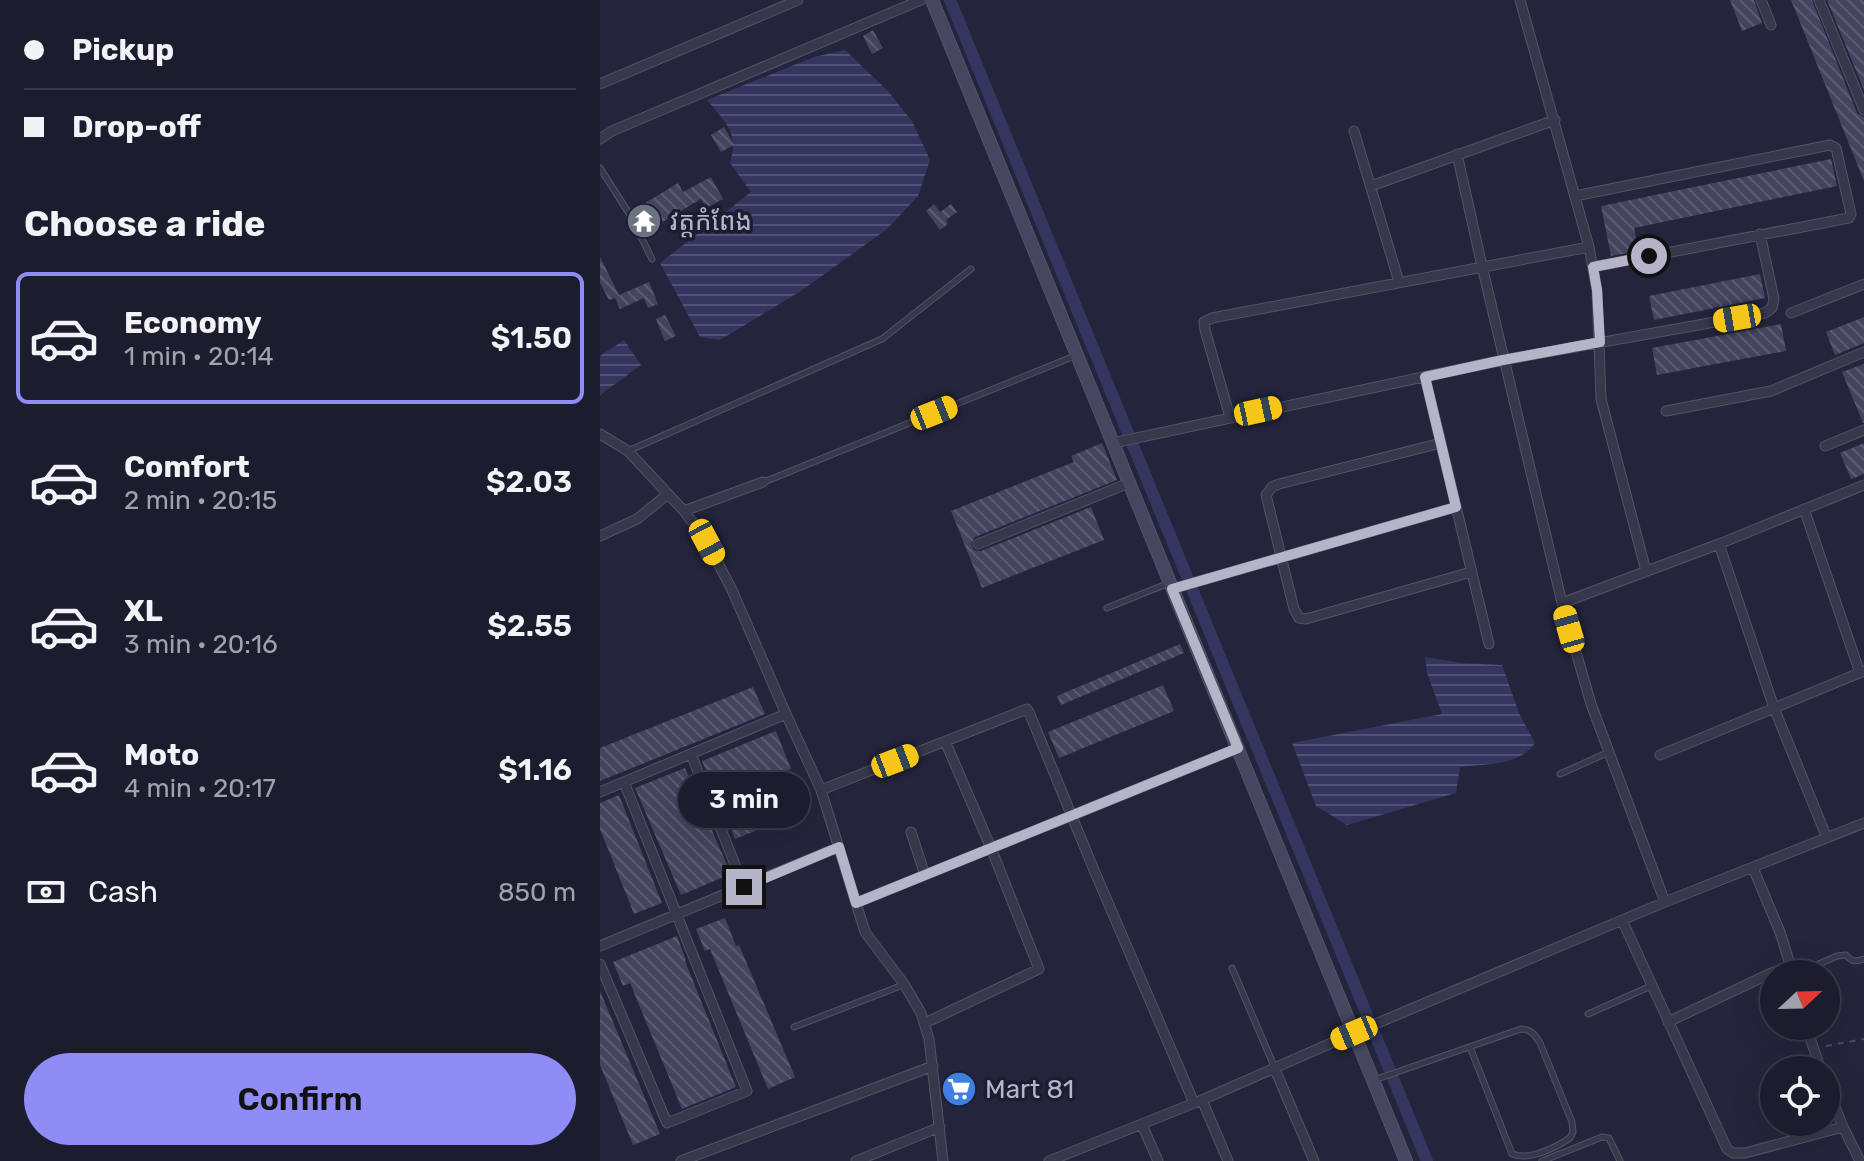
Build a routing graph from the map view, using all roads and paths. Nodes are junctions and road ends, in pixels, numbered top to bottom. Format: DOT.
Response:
graph roads {
  1 [pos="798,0"];
  2 [pos="921,0"];
  3 [pos="932,0"];
  4 [pos="1520,0"];
  5 [pos="1761,0"];
  6 [pos="1819,0"];
  7 [pos="1771,25"];
  8 [pos="600,84"];
  9 [pos="1864,110"];
  10 [pos="1555,120"];
  11 [pos="1354,131"];
  12 [pos="600,139"];
  13 [pos="1457,154"];
  14 [pos="600,168"];
  15 [pos="1371,186"];
  16 [pos="1575,196"];
  17 [pos="1760,234"];
  18 [pos="1589,247"];
  19 [pos="652,259"];
  20 [pos="1482,266"];
  21 [pos="1593,267"];
  22 [pos="971,269"];
  23 [pos="1399,282"];
  24 [pos="1864,284"];
  25 [pos="1791,313"];
  26 [pos="1600,342"];
  27 [pos="1864,352"];
  28 [pos="1077,355"];
  29 [pos="1503,360"];
  30 [pos="1425,377"];
  31 [pos="1666,411"];
  32 [pos="1230,417"];
  33 [pos="600,424"];
  34 [pos="1864,430"];
  35 [pos="603,435"];
  36 [pos="1123,440"];
  37 [pos="1441,443"];
  38 [pos="1825,446"];
  39 [pos="628,451"];
  40 [pos="763,482"];
  41 [pos="1129,483"];
  42 [pos="1864,485"];
  43 [pos="668,494"];
  44 [pos="1456,507"];
  45 [pos="1804,509"];
  46 [pos="684,511"];
  47 [pos="600,536"];
  48 [pos="978,544"];
  49 [pos="1719,544"];
  50 [pos="1281,557"];
  51 [pos="1646,571"];
  52 [pos="1471,572"];
  53 [pos="1174,586"];
  54 [pos="1562,603"];
  55 [pos="1107,608"];
  56 [pos="1489,644"];
  57 [pos="1862,672"];
  58 [pos="1774,708"];
  59 [pos="786,714"];
  60 [pos="945,741"];
  61 [pos="1238,748"];
  62 [pos="1609,752"];
  63 [pos="691,754"];
  64 [pos="1660,755"];
  65 [pos="1560,774"];
  66 [pos="624,782"];
  67 [pos="821,790"];
  68 [pos="600,792"];
  69 [pos="1071,815"];
  70 [pos="1864,823"];
  71 [pos="911,832"];
  72 [pos="1827,838"];
  73 [pos="839,847"];
  74 [pos="991,848"];
  75 [pos="1753,868"];
  76 [pos="925,875"];
  77 [pos="744,887"];
  78 [pos="1665,902"];
  79 [pos="856,903"];
  80 [pos="676,914"];
  81 [pos="1622,920"];
  82 [pos="600,946"];
  83 [pos="1864,959"];
  84 [pos="1789,960"];
  85 [pos="1825,960"];
  86 [pos="600,964"];
  87 [pos="1232,968"];
  88 [pos="1760,978"];
  89 [pos="904,984"];
  90 [pos="1651,986"];
  91 [pos="1588,1014"];
  92 [pos="1668,1022"];
  93 [pos="925,1023"];
  94 [pos="794,1027"];
  95 [pos="1356,1032"];
  96 [pos="1864,1039"];
  97 [pos="1810,1040"];
  98 [pos="1470,1047"];
  99 [pos="1813,1048"];
  100 [pos="1816,1056"];
  101 [pos="933,1066"];
  102 [pos="1274,1067"];
  103 [pos="1378,1078"];
  104 [pos="1198,1102"];
  105 [pos="1840,1119"];
  106 [pos="1142,1125"];
  107 [pos="940,1127"];
  108 [pos="1843,1127"];
  109 [pos="681,1161"];
  110 [pos="856,1161"];
  111 [pos="943,1161"];
  112 [pos="1049,1161"];
  113 [pos="1158,1161"];
  114 [pos="1228,1161"];
  115 [pos="1314,1161"];
  116 [pos="1406,1161"];
  117 [pos="1542,1161"];
  118 [pos="1620,1161"];
  119 [pos="1860,1161"];
  1 -- 8 [label="street"];
  2 -- 12 [label="street"];
  3 -- 28 [label="street"];
  4 -- 10 [label="street"];
  5 -- 7 [label="street"];
  6 -- 9 [label="street"];
  10 -- 13 [label="street"];
  10 -- 16 [label="street"];
  11 -- 15 [label="street"];
  13 -- 15 [label="street"];
  13 -- 20 [label="street"];
  14 -- 19 [label="lane"];
  15 -- 23 [label="street"];
  16 -- 17 [label="street"];
  16 -- 18 [label="street"];
  17 -- 21 [label="street"];
  17 -- 26 [label="street"];
  18 -- 20 [label="street"];
  18 -- 21 [label="street"];
  20 -- 23 [label="street"];
  20 -- 29 [label="street"];
  21 -- 26 [label="street"];
  22 -- 39 [label="lane"];
  23 -- 32 [label="street"];
  24 -- 25 [label="street"];
  26 -- 29 [label="street"];
  26 -- 51 [label="street"];
  27 -- 31 [label="street"];
  28 -- 36 [label="street"];
  28 -- 40 [label="lane"];
  29 -- 30 [label="street"];
  29 -- 54 [label="street"];
  30 -- 32 [label="street"];
  30 -- 37 [label="street"];
  32 -- 36 [label="street"];
  33 -- 35 [label="lane"];
  34 -- 38 [label="street"];
  35 -- 39 [label="street"];
  36 -- 41 [label="street"];
  37 -- 44 [label="street"];
  37 -- 50 [label="street"];
  39 -- 43 [label="street"];
  40 -- 46 [label="street"];
  41 -- 48 [label="street"];
  41 -- 53 [label="street"];
  42 -- 45 [label="street"];
  43 -- 46 [label="street"];
  43 -- 47 [label="street"];
  44 -- 50 [label="street"];
  44 -- 52 [label="street"];
  45 -- 49 [label="street"];
  45 -- 57 [label="street"];
  46 -- 59 [label="street"];
  49 -- 51 [label="street"];
  49 -- 58 [label="street"];
  50 -- 52 [label="street"];
  50 -- 53 [label="street"];
  51 -- 54 [label="street"];
  52 -- 56 [label="street"];
  53 -- 55 [label="lane"];
  53 -- 61 [label="street"];
  54 -- 62 [label="street"];
  57 -- 58 [label="street"];
  58 -- 64 [label="street"];
  58 -- 72 [label="street"];
  59 -- 63 [label="street"];
  59 -- 67 [label="street"];
  60 -- 67 [label="street"];
  60 -- 69 [label="street"];
  60 -- 74 [label="street"];
  61 -- 69 [label="street"];
  61 -- 95 [label="street"];
  62 -- 65 [label="lane"];
  62 -- 78 [label="street"];
  63 -- 66 [label="street"];
  63 -- 77 [label="street"];
  66 -- 68 [label="street"];
  66 -- 80 [label="street"];
  67 -- 73 [label="street"];
  69 -- 74 [label="street"];
  69 -- 104 [label="street"];
  70 -- 72 [label="street"];
  71 -- 76 [label="street"];
  72 -- 75 [label="street"];
  73 -- 77 [label="street"];
  73 -- 79 [label="street"];
  74 -- 76 [label="street"];
  74 -- 93 [label="street"];
  75 -- 78 [label="street"];
  75 -- 84 [label="street"];
  76 -- 79 [label="street"];
  77 -- 80 [label="street"];
  78 -- 81 [label="street"];
  79 -- 89 [label="street"];
  80 -- 82 [label="street"];
  80 -- 86 [label="street"];
  81 -- 90 [label="street"];
  81 -- 95 [label="street"];
  83 -- 85 [label="lane"];
  87 -- 102 [label="lane"];
  88 -- 92 [label="street"];
  89 -- 93 [label="street"];
  89 -- 94 [label="lane"];
  90 -- 91 [label="lane"];
  90 -- 92 [label="street"];
  92 -- 108 [label="street"];
  93 -- 101 [label="street"];
  95 -- 102 [label="street"];
  95 -- 103 [label="street"];
  96 -- 99 [label="path"];
  97 -- 99 [label="street"];
  98 -- 98 [label="lane"];
  98 -- 103 [label="lane"];
  99 -- 100 [label="street"];
  101 -- 107 [label="street"];
  101 -- 109 [label="street"];
  102 -- 104 [label="street"];
  102 -- 115 [label="street"];
  103 -- 116 [label="street"];
  104 -- 106 [label="street"];
  104 -- 114 [label="street"];
  105 -- 108 [label="street"];
  106 -- 112 [label="street"];
  106 -- 113 [label="street"];
  107 -- 110 [label="street"];
  107 -- 111 [label="street"];
  108 -- 119 [label="street"];
  117 -- 118 [label="lane"];
}
